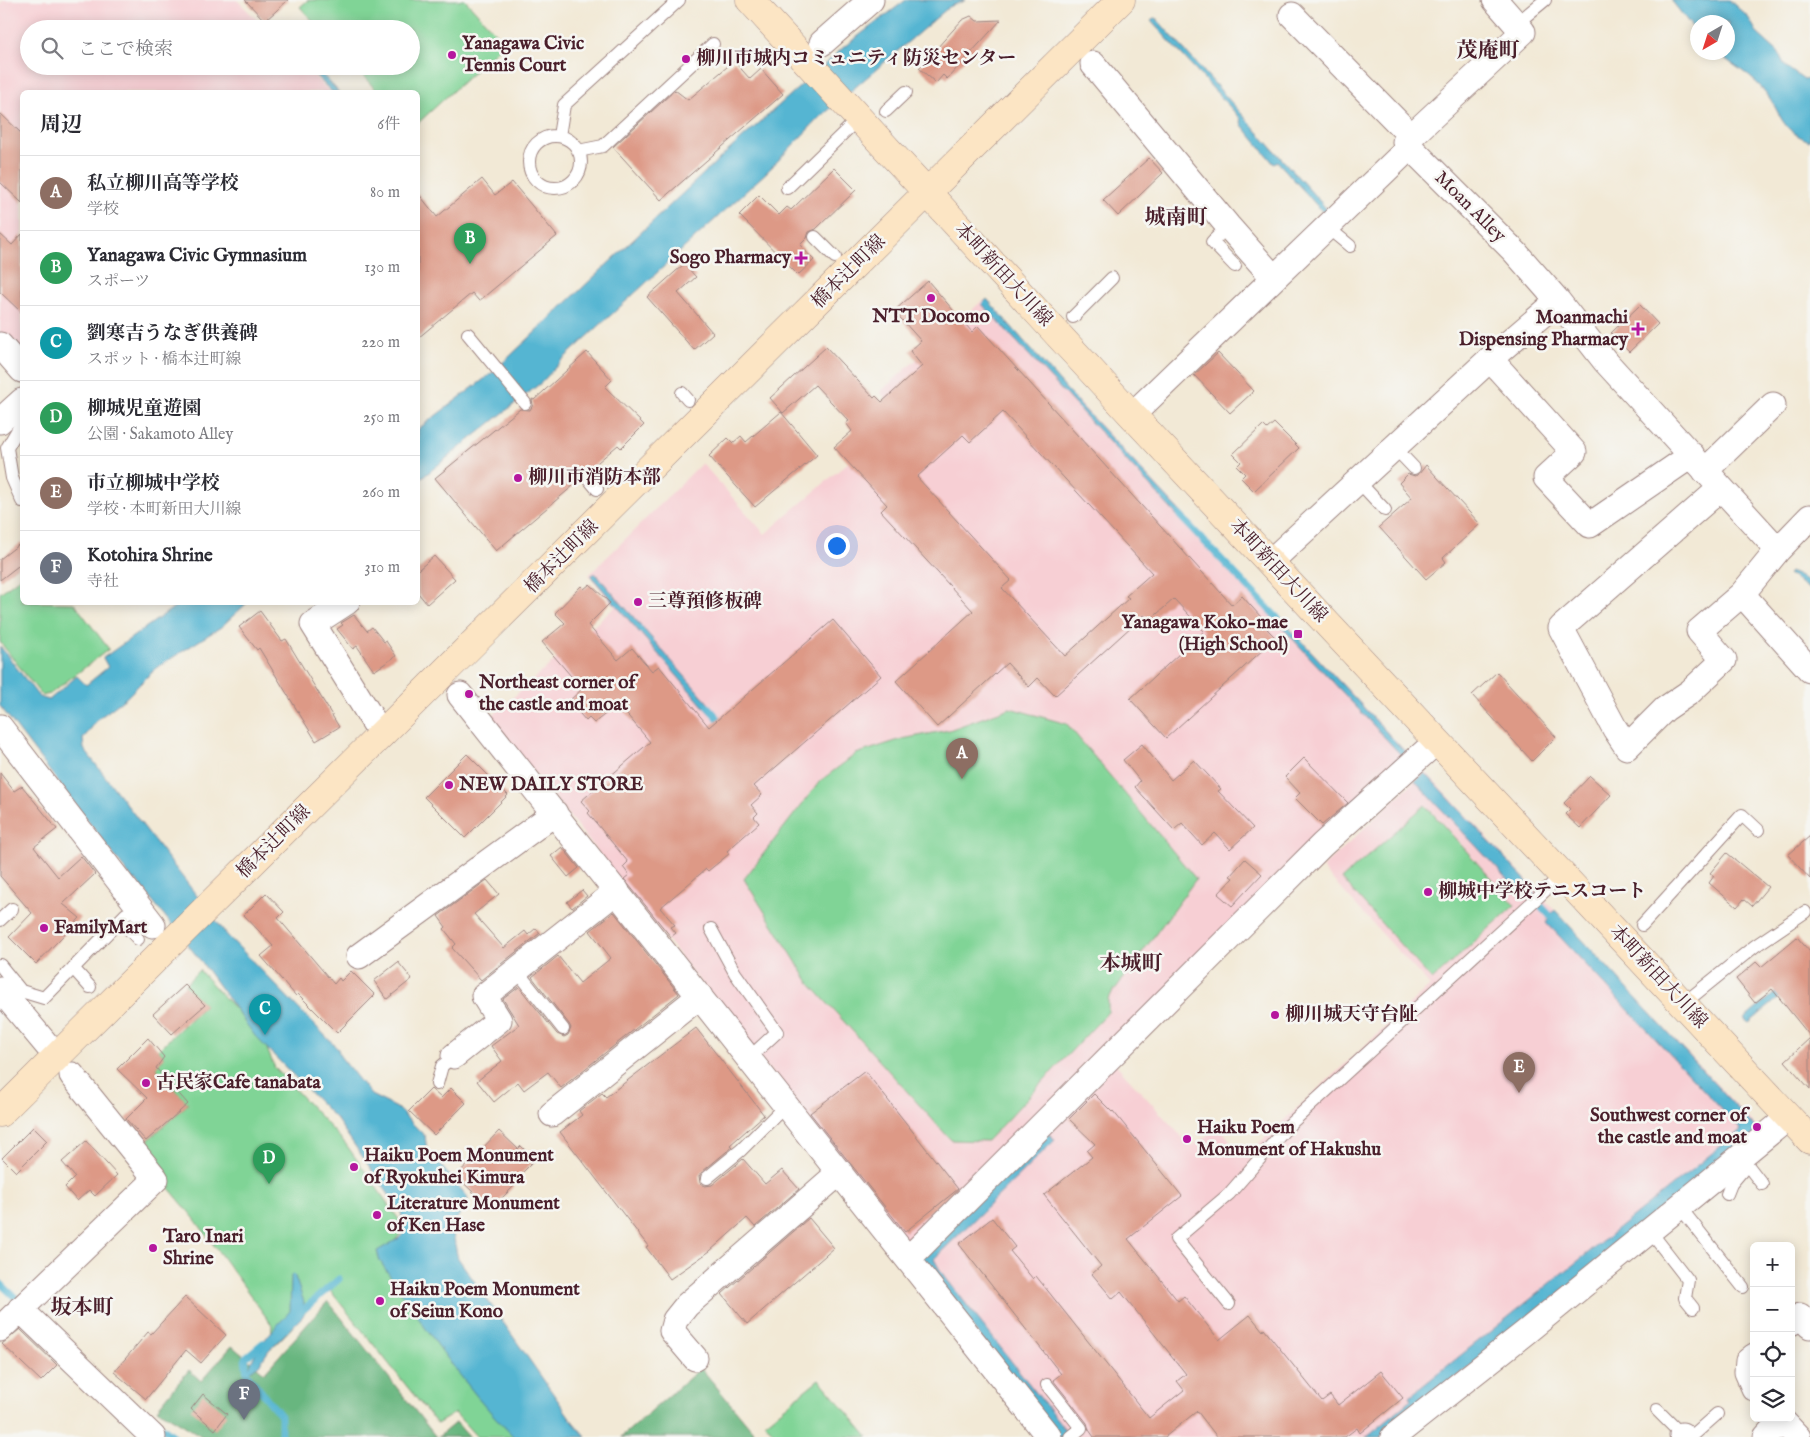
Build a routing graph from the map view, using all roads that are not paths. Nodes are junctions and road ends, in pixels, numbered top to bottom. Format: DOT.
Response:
graph roads {
  1 [pos="679,0"];
  2 [pos="750,0"];
  3 [pos="871,0"];
  4 [pos="1121,0"];
  5 [pos="1495,0"];
  6 [pos="1545,0"];
  7 [pos="1292,15"];
  8 [pos="1519,28"];
  9 [pos="822,43"];
  10 [pos="713,44"];
  11 [pos="1093,64"];
  12 [pos="906,92"];
  13 [pos="853,111"];
  14 [pos="886,111"];
  15 [pos="559,136"];
  16 [pos="1409,142"];
  17 [pos="578,151"];
  18 [pos="1374,165"];
  19 [pos="787,188"];
  20 [pos="928,194"];
  21 [pos="1228,226"];
  22 [pos="1328,227"];
  23 [pos="815,237"];
  24 [pos="1350,246"];
  25 [pos="835,256"];
  26 [pos="1235,266"];
  27 [pos="1112,278"];
  28 [pos="1274,278"];
  29 [pos="1558,301"];
  30 [pos="1072,317"];
  31 [pos="468,334"];
  32 [pos="0,345"];
  33 [pos="1490,359"];
  34 [pos="20,368"];
  35 [pos="524,402"];
  36 [pos="1773,405"];
  37 [pos="12,410"];
  38 [pos="1132,415"];
  39 [pos="20,422"];
  40 [pos="20,426"];
  41 [pos="1395,448"];
  42 [pos="1698,463"];
  43 [pos="1414,468"];
  44 [pos="588,478"];
  45 [pos="1358,481"];
  46 [pos="597,489"];
  47 [pos="1720,490"];
  48 [pos="20,496"];
  49 [pos="1385,510"];
  50 [pos="1810,518"];
  51 [pos="1778,550"];
  52 [pos="1270,562"];
  53 [pos="1742,594"];
  54 [pos="342,605"];
  55 [pos="1810,670"];
  56 [pos="460,695"];
  57 [pos="0,727"];
  58 [pos="382,735"];
  59 [pos="1437,742"];
  60 [pos="555,813"];
  61 [pos="1758,830"];
  62 [pos="1562,875"];
  63 [pos="617,891"];
  64 [pos="12,909"];
  65 [pos="1805,912"];
  66 [pos="0,920"];
  67 [pos="1642,925"];
  68 [pos="711,929"];
  69 [pos="145,932"];
  70 [pos="358,956"];
  71 [pos="0,965"];
  72 [pos="73,968"];
  73 [pos="517,971"];
  74 [pos="90,987"];
  75 [pos="10,993"];
  76 [pos="700,996"];
  77 [pos="1683,1004"];
  78 [pos="562,1029"];
  79 [pos="454,1056"];
  80 [pos="749,1058"];
  81 [pos="64,1066"];
  82 [pos="437,1084"];
  83 [pos="787,1104"];
  84 [pos="0,1113"];
  85 [pos="552,1114"];
  86 [pos="1789,1117"];
  87 [pos="1810,1140"];
  88 [pos="1744,1160"];
  89 [pos="840,1172"];
  90 [pos="707,1178"];
  91 [pos="1762,1184"];
  92 [pos="1726,1194"];
  93 [pos="1679,1206"];
  94 [pos="1649,1230"];
  95 [pos="909,1258"];
  96 [pos="1744,1287"];
  97 [pos="1229,1304"];
  98 [pos="23,1306"];
  99 [pos="1694,1308"];
  100 [pos="1795,1320"];
  101 [pos="1810,1326"];
  102 [pos="0,1329"];
  103 [pos="694,1358"];
  104 [pos="1750,1359"];
  105 [pos="1750,1379"];
  106 [pos="1048,1385"];
  107 [pos="1657,1410"];
  108 [pos="1717,1414"];
  109 [pos="1406,1433"];
  110 [pos="1051,1434"];
  111 [pos="1686,1436"];
  112 [pos="153,1437"];
  1 -- 15 [label="lane"];
  2 -- 13 [label="main road, 本町新田大川線"];
  3 -- 9 [label="street"];
  4 -- 20 [label="main road, 橋本辻町線"];
  5 -- 8 [label="street"];
  6 -- 8 [label="lane"];
  7 -- 16 [label="street, Moan Alley"];
  8 -- 16 [label="street"];
  10 -- 17 [label="lane"];
  11 -- 21 [label="street"];
  12 -- 14 [label="lane"];
  13 -- 19 [label="lane"];
  13 -- 20 [label="main road, 本町新田大川線"];
  15 -- 17 [label="lane"];
  15 -- 17 [label="lane"];
  16 -- 18 [label="lane"];
  16 -- 22 [label="street"];
  16 -- 29 [label="street, Moan Alley"];
  20 -- 38 [label="main road, 本町新田大川線"];
  20 -- 58 [label="main road, 橋本辻町線"];
  21 -- 26 [label="lane"];
  21 -- 28 [label="street"];
  22 -- 24 [label="lane"];
  22 -- 28 [label="street"];
  23 -- 25 [label="lane"];
  27 -- 30 [label="lane"];
  28 -- 38 [label="street"];
  29 -- 33 [label="street"];
  29 -- 42 [label="street, Moan Alley"];
  31 -- 35 [label="lane"];
  32 -- 34 [label="street"];
  33 -- 41 [label="street"];
  33 -- 42 [label="street"];
  36 -- 42 [label="street"];
  37 -- 39 [label="lane"];
  38 -- 52 [label="main road, 本町新田大川線"];
  40 -- 48 [label="lane"];
  41 -- 43 [label="lane"];
  41 -- 45 [label="street"];
  42 -- 47 [label="street, Moan Alley"];
  44 -- 46 [label="lane"];
  45 -- 49 [label="lane"];
  45 -- 52 [label="street"];
  47 -- 51 [label="street, Moan Alley"];
  47 -- 53 [label="street"];
  50 -- 51 [label="street"];
  51 -- 53 [label="street"];
  52 -- 59 [label="main road, 本町新田大川線"];
  53 -- 55 [label="street"];
  54 -- 58 [label="street"];
  56 -- 60 [label="street"];
  57 -- 69 [label="street"];
  58 -- 81 [label="main road, 橋本辻町線"];
  59 -- 62 [label="main road, 本町新田大川線"];
  59 -- 95 [label="street"];
  60 -- 63 [label="street"];
  60 -- 70 [label="street"];
  61 -- 67 [label="lane"];
  62 -- 77 [label="main road, 本町新田大川線"];
  62 -- 97 [label="lane"];
  63 -- 73 [label="street"];
  63 -- 76 [label="street"];
  64 -- 66 [label="lane"];
  65 -- 77 [label="lane"];
  68 -- 80 [label="lane"];
  69 -- 72 [label="lane"];
  71 -- 75 [label="lane"];
  72 -- 74 [label="lane"];
  72 -- 75 [label="lane"];
  73 -- 78 [label="lane"];
  73 -- 79 [label="street"];
  75 -- 81 [label="street"];
  76 -- 80 [label="street"];
  76 -- 85 [label="street"];
  77 -- 86 [label="main road, 本町新田大川線"];
  79 -- 82 [label="lane"];
  80 -- 83 [label="street"];
  81 -- 84 [label="main road, 橋本辻町線"];
  81 -- 98 [label="street"];
  83 -- 89 [label="street"];
  83 -- 90 [label="lane"];
  86 -- 87 [label="main road, 本町新田大川線"];
  86 -- 88 [label="street"];
  88 -- 91 [label="lane"];
  88 -- 92 [label="lane"];
  88 -- 93 [label="street"];
  89 -- 95 [label="street"];
  89 -- 103 [label="street"];
  93 -- 94 [label="street"];
  93 -- 96 [label="lane"];
  94 -- 99 [label="lane"];
  94 -- 109 [label="street"];
  95 -- 110 [label="street"];
  98 -- 102 [label="street"];
  98 -- 112 [label="street"];
  100 -- 101 [label="street"];
  104 -- 105 [label="street"];
  106 -- 110 [label="lane"];
  107 -- 111 [label="lane"];
  108 -- 111 [label="lane"];
}
